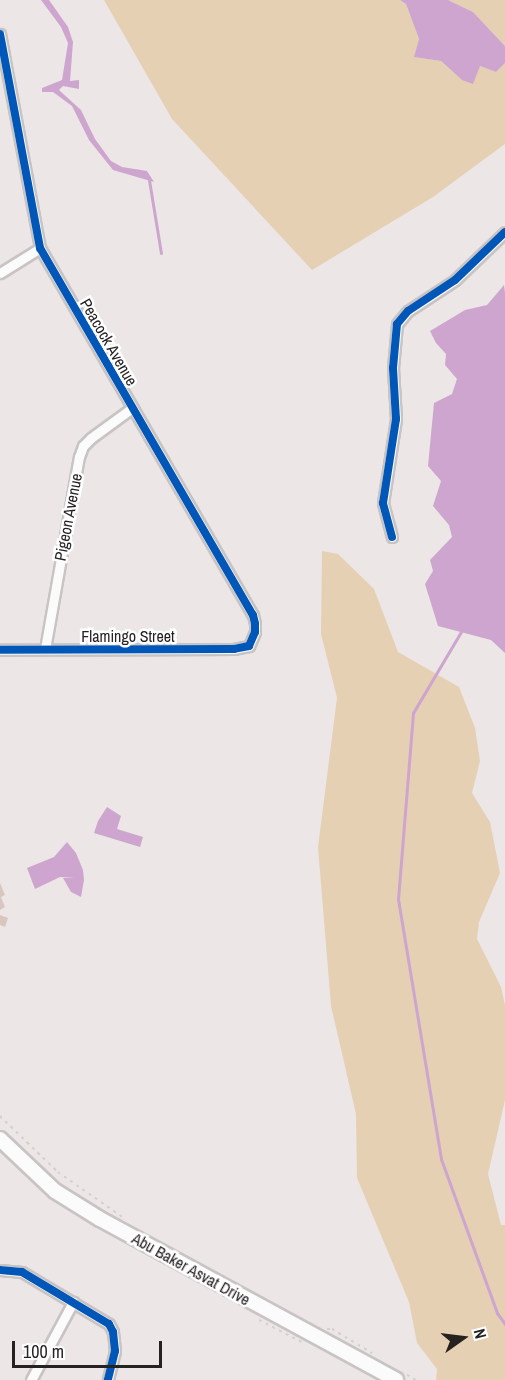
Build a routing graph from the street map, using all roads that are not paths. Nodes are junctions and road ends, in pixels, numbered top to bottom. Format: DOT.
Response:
graph roads {
  1 [pos="0,34"];
  2 [pos="505,232"];
  3 [pos="40,248"];
  4 [pos="0,273"];
  5 [pos="132,408"];
  6 [pos="393,537"];
  7 [pos="253,640"];
  8 [pos="45,649"];
  9 [pos="0,650"];
  10 [pos="0,1139"];
  11 [pos="0,1270"];
  12 [pos="73,1302"];
  13 [pos="401,1377"];
  14 [pos="31,1380"];
  15 [pos="108,1380"];
  1 -- 3 [label="street, Peacock Avenue"];
  2 -- 6 [label="street"];
  3 -- 4 [label="street"];
  3 -- 5 [label="street, Peacock Avenue"];
  5 -- 7 [label="street, Peacock Avenue"];
  5 -- 8 [label="street, Pigeon Avenue"];
  7 -- 8 [label="street, Flamingo Street"];
  8 -- 9 [label="street, Flamingo Street"];
  10 -- 13 [label="main road, Abu Baker Asvat Drive"];
  11 -- 12 [label="street"];
  12 -- 14 [label="street"];
  12 -- 15 [label="street"];
}
